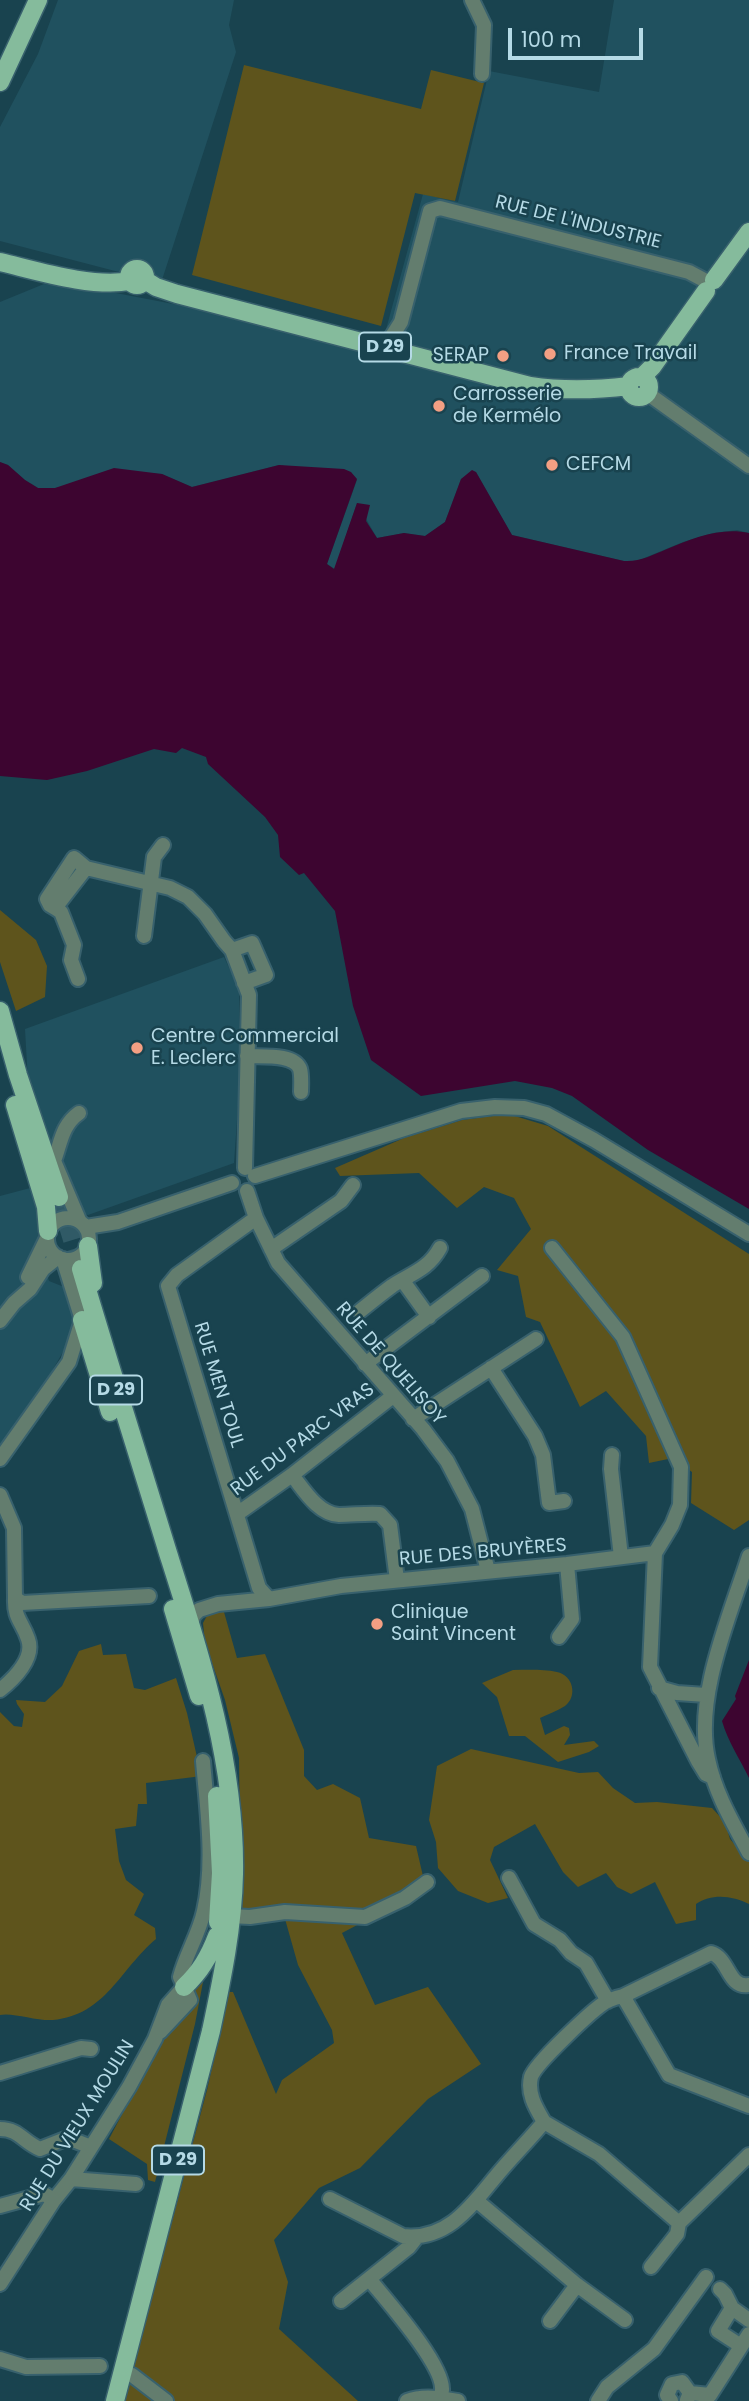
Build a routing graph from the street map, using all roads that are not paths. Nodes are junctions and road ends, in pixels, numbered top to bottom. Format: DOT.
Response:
graph roads {
  1 [pos="25,0"];
  2 [pos="38,0"];
  3 [pos="472,0"];
  4 [pos="0,52"];
  5 [pos="482,74"];
  6 [pos="0,82"];
  7 [pos="749,232"];
  8 [pos="0,251"];
  9 [pos="0,262"];
  10 [pos="135,279"];
  11 [pos="708,284"];
  12 [pos="385,347"];
  13 [pos="639,385"];
  14 [pos="749,466"];
  15 [pos="163,845"];
  16 [pos="151,883"];
  17 [pos="144,936"];
  18 [pos="232,950"];
  19 [pos="78,979"];
  20 [pos="244,983"];
  21 [pos="2,1018"];
  22 [pos="0,1044"];
  23 [pos="0,1051"];
  24 [pos="247,1056"];
  25 [pos="302,1092"];
  26 [pos="79,1113"];
  27 [pos="54,1161"];
  28 [pos="250,1172"];
  29 [pos="232,1184"];
  30 [pos="353,1185"];
  31 [pos="247,1191"];
  32 [pos="256,1218"];
  33 [pos="83,1224"];
  34 [pos="48,1234"];
  35 [pos="749,1234"];
  36 [pos="88,1246"];
  37 [pos="440,1248"];
  38 [pos="552,1248"];
  39 [pos="271,1249"];
  40 [pos="69,1267"];
  41 [pos="482,1276"];
  42 [pos="403,1281"];
  43 [pos="30,1289"];
  44 [pos="14,1303"];
  45 [pos="360,1311"];
  46 [pos="429,1317"];
  47 [pos="82,1320"];
  48 [pos="0,1321"];
  49 [pos="536,1339"];
  50 [pos="365,1364"];
  51 [pos="491,1368"];
  52 [pos="393,1396"];
  53 [pos="413,1419"];
  54 [pos="612,1455"];
  55 [pos="0,1459"];
  56 [pos="292,1475"];
  57 [pos="0,1495"];
  58 [pos="556,1502"];
  59 [pos="149,1510"];
  60 [pos="237,1514"];
  61 [pos="655,1553"];
  62 [pos="749,1556"];
  63 [pos="621,1557"];
  64 [pos="567,1564"];
  65 [pos="488,1571"];
  66 [pos="397,1580"];
  67 [pos="149,1597"];
  68 [pos="15,1598"];
  69 [pos="269,1599"];
  70 [pos="191,1627"];
  71 [pos="559,1637"];
  72 [pos="659,1688"];
  73 [pos="0,1690"];
  74 [pos="706,1695"];
  75 [pos="203,1760"];
  76 [pos="713,1777"];
  77 [pos="749,1853"];
  78 [pos="509,1878"];
  79 [pos="427,1882"];
  80 [pos="230,1916"];
  81 [pos="218,1936"];
  82 [pos="749,1985"];
  83 [pos="184,1987"];
  84 [pos="622,1996"];
  85 [pos="608,2001"];
  86 [pos="91,2049"];
  87 [pos="0,2073"];
  88 [pos="749,2106"];
  89 [pos="544,2122"];
  90 [pos="0,2129"];
  91 [pos="90,2147"];
  92 [pos="749,2155"];
  93 [pos="71,2179"];
  94 [pos="136,2184"];
  95 [pos="330,2199"];
  96 [pos="54,2200"];
  97 [pos="477,2201"];
  98 [pos="0,2206"];
  99 [pos="680,2223"];
  100 [pos="416,2238"];
  101 [pos="651,2267"];
  102 [pos="706,2277"];
  103 [pos="369,2280"];
  104 [pos="0,2284"];
  105 [pos="577,2286"];
  106 [pos="720,2289"];
  107 [pos="341,2301"];
  108 [pos="732,2308"];
  109 [pos="625,2320"];
  110 [pos="749,2320"];
  111 [pos="550,2321"];
  112 [pos="745,2340"];
  113 [pos="0,2360"];
  114 [pos="100,2366"];
  115 [pos="132,2375"];
  116 [pos="688,2397"];
  117 [pos="440,2399"];
  118 [pos="103,2401"];
  119 [pos="115,2401"];
  120 [pos="166,2401"];
  121 [pos="407,2401"];
  122 [pos="458,2401"];
  123 [pos="598,2401"];
  124 [pos="671,2401"];
  1 -- 4 [label="main road"];
  2 -- 6 [label="main road"];
  3 -- 5 [label="street"];
  7 -- 11 [label="main road"];
  8 -- 10 [label="main road"];
  9 -- 10 [label="main road"];
  10 -- 12 [label="main road, D 29"];
  11 -- 12 [label="street, RUE DE L'INDUSTRIE"];
  11 -- 13 [label="main road"];
  12 -- 13 [label="main road, D 29"];
  13 -- 14 [label="street"];
  15 -- 16 [label="street"];
  16 -- 17 [label="street"];
  16 -- 18 [label="street"];
  16 -- 19 [label="street"];
  18 -- 20 [label="street"];
  18 -- 20 [label="street"];
  20 -- 24 [label="street"];
  21 -- 22 [label="main road"];
  21 -- 27 [label="main road"];
  23 -- 34 [label="main road"];
  24 -- 25 [label="street"];
  24 -- 28 [label="street"];
  26 -- 27 [label="street"];
  27 -- 33 [label="street"];
  28 -- 29 [label="street"];
  28 -- 31 [label="street"];
  28 -- 35 [label="street"];
  29 -- 31 [label="street"];
  29 -- 33 [label="street"];
  30 -- 39 [label="street"];
  31 -- 32 [label="street, RUE DE QUELISOY"];
  32 -- 39 [label="street, RUE DE QUELISOY"];
  32 -- 60 [label="street, RUE MEN TOUL"];
  33 -- 34 [label="street"];
  33 -- 36 [label="street"];
  34 -- 40 [label="street"];
  34 -- 44 [label="street"];
  36 -- 40 [label="street"];
  36 -- 59 [label="main road"];
  37 -- 42 [label="street"];
  38 -- 61 [label="street"];
  39 -- 50 [label="street, RUE DE QUELISOY"];
  40 -- 43 [label="street"];
  40 -- 43 [label="street"];
  40 -- 47 [label="street"];
  40 -- 59 [label="main road, D 29"];
  41 -- 46 [label="street"];
  42 -- 45 [label="street"];
  42 -- 46 [label="street"];
  43 -- 44 [label="street"];
  44 -- 48 [label="street"];
  46 -- 50 [label="street"];
  47 -- 55 [label="street"];
  47 -- 59 [label="main road"];
  49 -- 51 [label="street"];
  50 -- 52 [label="street, RUE DE QUELISOY"];
  51 -- 53 [label="street"];
  51 -- 58 [label="street"];
  52 -- 53 [label="street, RUE DE QUELISOY"];
  52 -- 56 [label="street, RUE DU PARC VRAS"];
  53 -- 65 [label="street, RUE DE QUELISOY"];
  54 -- 63 [label="street"];
  56 -- 60 [label="street, RUE DU PARC VRAS"];
  56 -- 66 [label="street"];
  57 -- 68 [label="street"];
  59 -- 70 [label="main road, D 29"];
  59 -- 81 [label="main road, D 29"];
  60 -- 69 [label="street, RUE MEN TOUL"];
  61 -- 63 [label="street, RUE DES BRUYÈRES"];
  61 -- 72 [label="street"];
  62 -- 74 [label="street"];
  63 -- 64 [label="street, RUE DES BRUYÈRES"];
  64 -- 65 [label="street, RUE DES BRUYÈRES"];
  64 -- 71 [label="street"];
  65 -- 66 [label="street, RUE DES BRUYÈRES"];
  66 -- 69 [label="street, RUE DES BRUYÈRES"];
  67 -- 68 [label="street"];
  68 -- 73 [label="street"];
  69 -- 70 [label="street, RUE DES BRUYÈRES"];
  70 -- 80 [label="main road, D 29"];
  72 -- 74 [label="street"];
  72 -- 76 [label="street"];
  74 -- 76 [label="street"];
  75 -- 83 [label="street"];
  76 -- 77 [label="street"];
  78 -- 85 [label="street"];
  79 -- 80 [label="street"];
  80 -- 119 [label="main road, D 29"];
  81 -- 83 [label="main road"];
  81 -- 118 [label="main road, D 29"];
  82 -- 84 [label="street"];
  83 -- 91 [label="street, RUE DU VIEUX MOULIN"];
  84 -- 85 [label="street"];
  84 -- 88 [label="street"];
  85 -- 89 [label="street"];
  86 -- 87 [label="street"];
  89 -- 97 [label="street"];
  89 -- 99 [label="street"];
  90 -- 91 [label="street"];
  91 -- 93 [label="street, RUE DU VIEUX MOULIN"];
  92 -- 99 [label="street"];
  93 -- 94 [label="street"];
  93 -- 96 [label="street, RUE DU VIEUX MOULIN"];
  95 -- 100 [label="street"];
  96 -- 98 [label="street"];
  96 -- 104 [label="street, RUE DU VIEUX MOULIN"];
  97 -- 100 [label="street"];
  97 -- 105 [label="street"];
  99 -- 101 [label="street"];
  100 -- 103 [label="street"];
  102 -- 123 [label="street"];
  103 -- 107 [label="street"];
  103 -- 117 [label="street"];
  105 -- 109 [label="street"];
  105 -- 111 [label="street"];
  106 -- 108 [label="street"];
  108 -- 110 [label="street"];
  108 -- 112 [label="street"];
  112 -- 116 [label="street"];
  113 -- 114 [label="street"];
  115 -- 120 [label="street"];
  116 -- 124 [label="street"];
  117 -- 121 [label="street"];
  117 -- 122 [label="street"];
}
